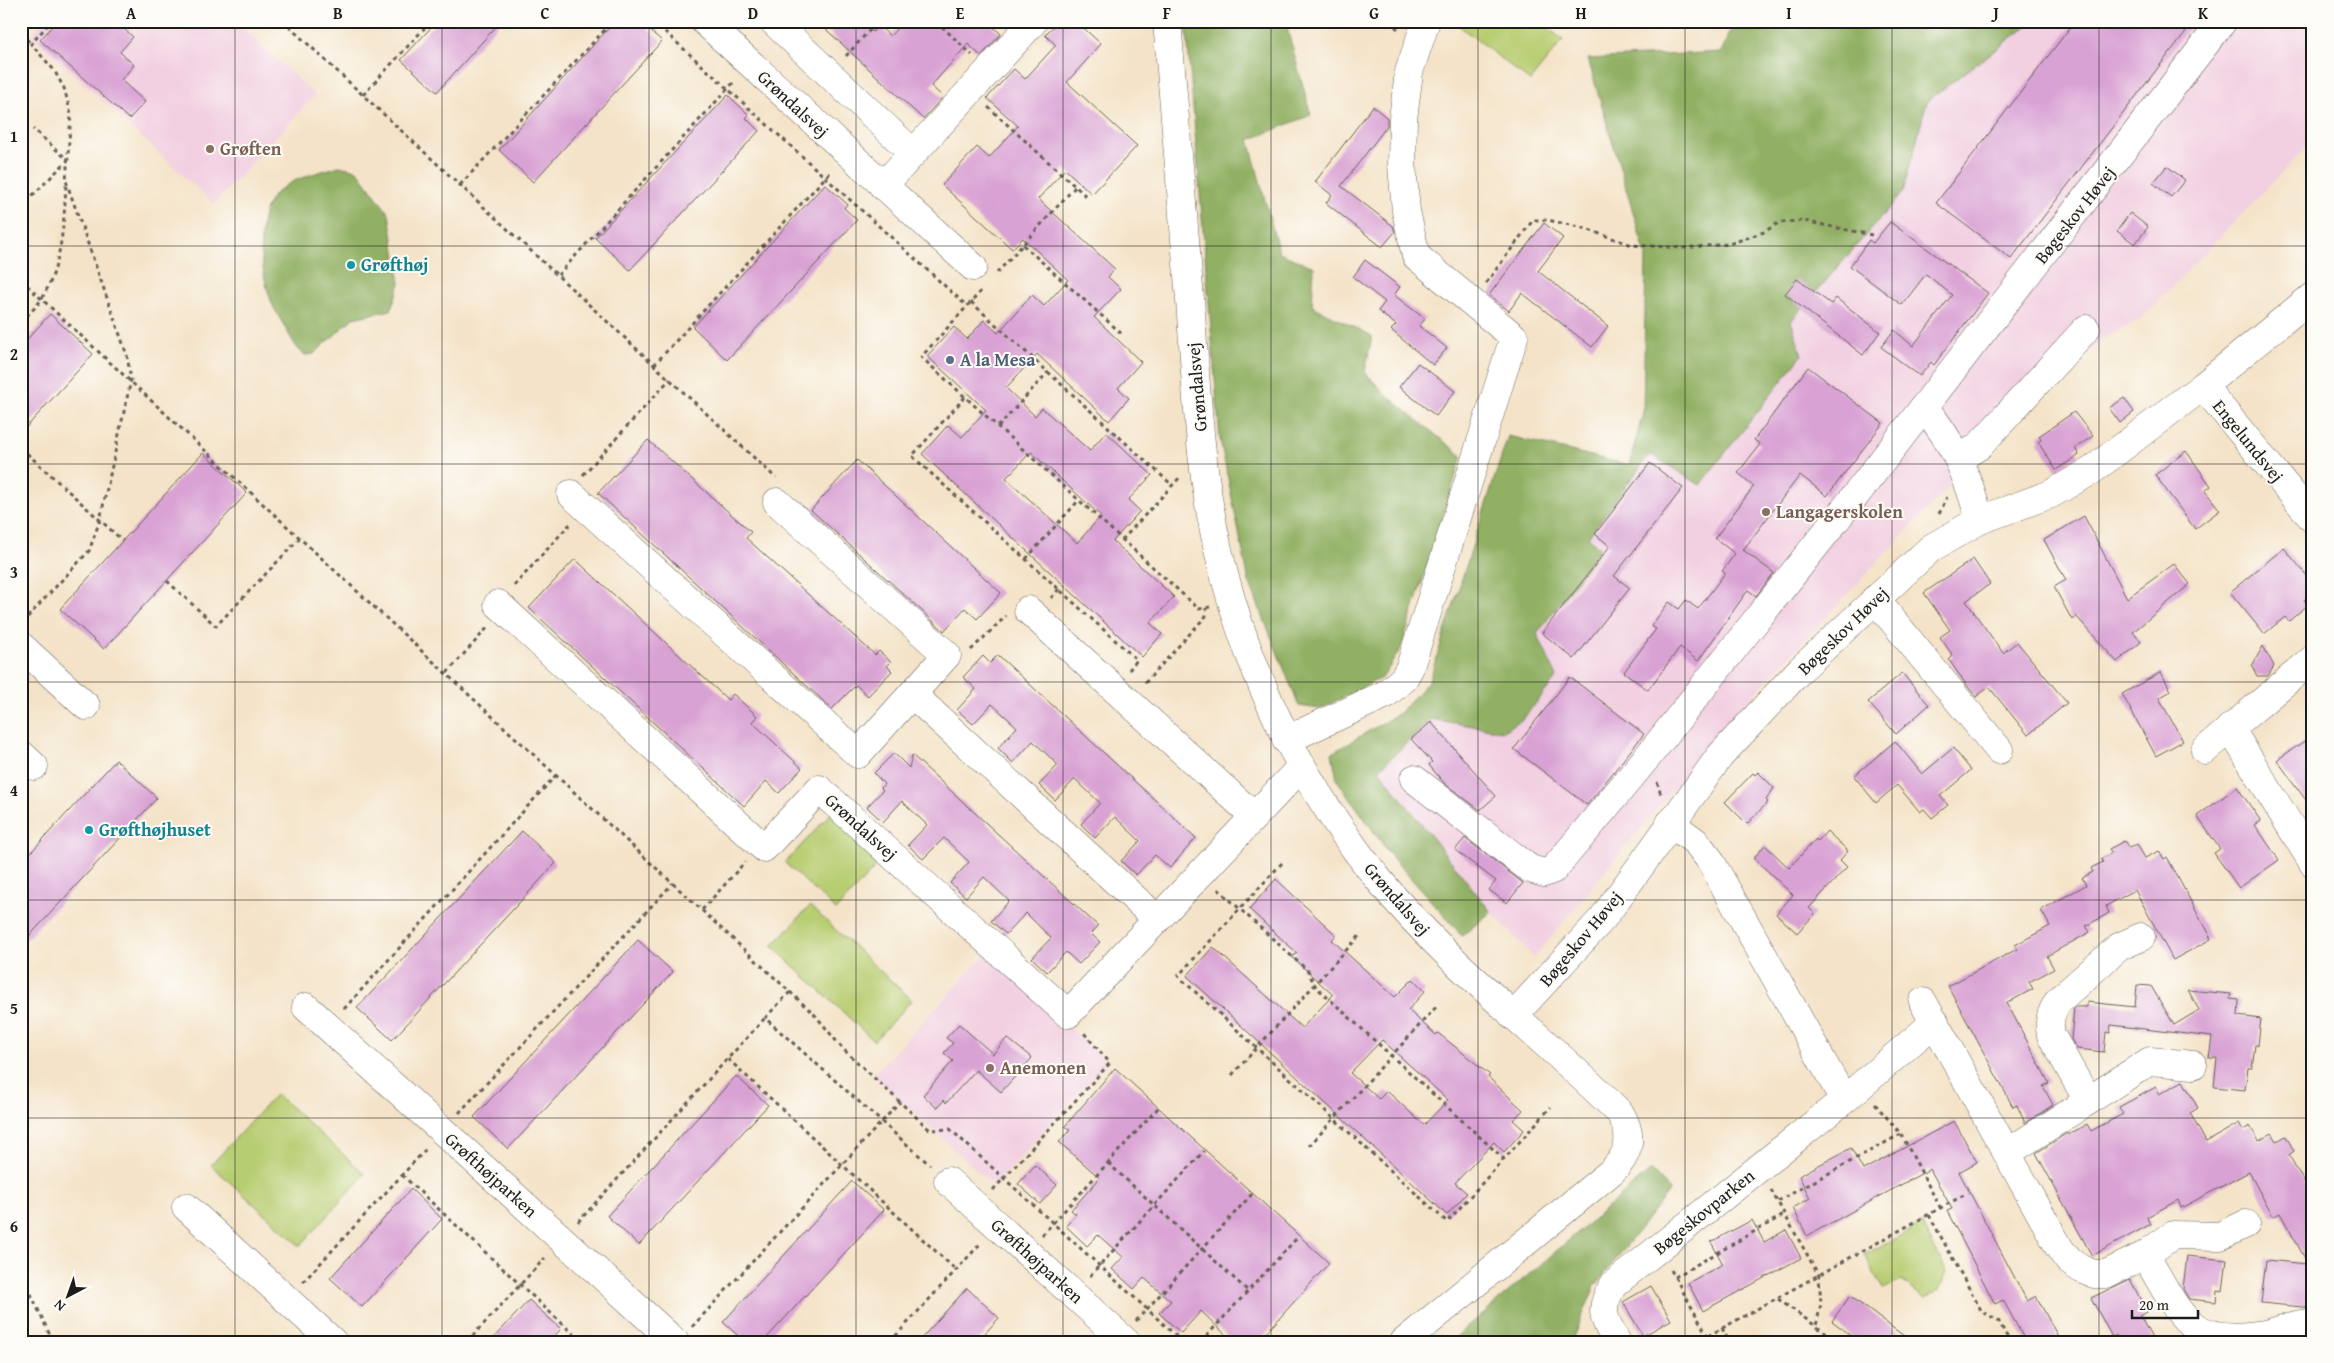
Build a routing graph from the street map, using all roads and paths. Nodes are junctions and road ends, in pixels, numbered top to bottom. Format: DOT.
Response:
graph roads {
  1 [pos="52,21"];
  2 [pos="283,21"];
  3 [pos="431,21"];
  4 [pos="613,21"];
  5 [pos="653,21"];
  6 [pos="704,21"];
  7 [pos="772,21"];
  8 [pos="878,21"];
  9 [pos="936,21"];
  10 [pos="1034,21"];
  11 [pos="1167,21"];
  12 [pos="1426,21"];
  13 [pos="2224,21"];
  14 [pos="21,33"];
  15 [pos="31,44"];
  16 [pos="750,64"];
  17 [pos="989,70"];
  18 [pos="829,74"];
  19 [pos="727,89"];
  20 [pos="970,91"];
  21 [pos="363,96"];
  22 [pos="33,129"];
  23 [pos="913,152"];
  24 [pos="847,154"];
  25 [pos="68,160"];
  26 [pos="825,178"];
  27 [pos="66,181"];
  28 [pos="460,185"];
  29 [pos="883,186"];
  30 [pos="1076,186"];
  31 [pos="1087,197"];
  32 [pos="21,207"];
  33 [pos="1872,235"];
  34 [pos="1023,245"];
  35 [pos="558,275"];
  36 [pos="982,278"];
  37 [pos="21,280"];
  38 [pos="2313,296"];
  39 [pos="42,299"];
  40 [pos="971,302"];
  41 [pos="1472,302"];
  42 [pos="967,306"];
  43 [pos="21,322"];
  44 [pos="2086,329"];
  45 [pos="1122,334"];
  46 [pos="654,365"];
  47 [pos="1048,372"];
  48 [pos="670,379"];
  49 [pos="131,380"];
  50 [pos="2203,386"];
  51 [pos="965,397"];
  52 [pos="1924,406"];
  53 [pos="998,427"];
  54 [pos="21,448"];
  55 [pos="1960,458"];
  56 [pos="1204,462"];
  57 [pos="1172,485"];
  58 [pos="1949,492"];
  59 [pos="578,500"];
  60 [pos="1078,500"];
  61 [pos="776,502"];
  62 [pos="2313,519"];
  63 [pos="100,520"];
  64 [pos="1980,520"];
  65 [pos="301,537"];
  66 [pos="1122,540"];
  67 [pos="123,541"];
  68 [pos="1931,548"];
  69 [pos="1026,559"];
  70 [pos="167,580"];
  71 [pos="1875,599"];
  72 [pos="1232,601"];
  73 [pos="501,607"];
  74 [pos="1206,608"];
  75 [pos="1028,610"];
  76 [pos="21,624"];
  77 [pos="21,646"];
  78 [pos="947,655"];
  79 [pos="2310,666"];
  80 [pos="447,673"];
  81 [pos="912,694"];
  82 [pos="1121,694"];
  83 [pos="86,706"];
  84 [pos="2230,728"];
  85 [pos="1286,740"];
  86 [pos="1998,750"];
  87 [pos="2204,750"];
  88 [pos="1648,755"];
  89 [pos="1302,766"];
  90 [pos="557,774"];
  91 [pos="1414,779"];
  92 [pos="1254,816"];
  93 [pos="1670,823"];
  94 [pos="760,845"];
  95 [pos="1282,863"];
  96 [pos="2313,863"];
  97 [pos="1200,873"];
  98 [pos="2313,882"];
  99 [pos="673,883"];
  100 [pos="1240,908"];
  101 [pos="702,910"];
  102 [pos="2313,915"];
  103 [pos="1157,919"];
  104 [pos="1360,935"];
  105 [pos="2141,936"];
  106 [pos="1314,985"];
  107 [pos="790,992"];
  108 [pos="1437,1006"];
  109 [pos="306,1007"];
  110 [pos="1068,1014"];
  111 [pos="1513,1016"];
  112 [pos="765,1018"];
  113 [pos="328,1027"];
  114 [pos="1256,1048"];
  115 [pos="1392,1056"];
  116 [pos="728,1059"];
  117 [pos="2193,1065"];
  118 [pos="1232,1075"];
  119 [pos="1852,1093"];
  120 [pos="2088,1100"];
  121 [pos="900,1102"];
  122 [pos="1551,1107"];
  123 [pos="1158,1108"];
  124 [pos="1334,1119"];
  125 [pos="882,1123"];
  126 [pos="443,1131"];
  127 [pos="1901,1134"];
  128 [pos="1309,1146"];
  129 [pos="1204,1151"];
  130 [pos="2007,1153"];
  131 [pos="1504,1158"];
  132 [pos="1108,1162"];
  133 [pos="842,1164"];
  134 [pos="1758,1169"];
  135 [pos="402,1174"];
  136 [pos="1004,1178"];
  137 [pos="948,1181"];
  138 [pos="1252,1194"];
  139 [pos="1964,1195"];
  140 [pos="1778,1201"];
  141 [pos="1155,1205"];
  142 [pos="186,1207"];
  143 [pos="977,1207"];
  144 [pos="1941,1208"];
  145 [pos="1786,1214"];
  146 [pos="1929,1215"];
  147 [pos="1053,1223"];
  148 [pos="2246,1224"];
  149 [pos="997,1225"];
  150 [pos="1298,1238"];
  151 [pos="562,1240"];
  152 [pos="1659,1248"];
  153 [pos="1202,1249"];
  154 [pos="1027,1252"];
  155 [pos="2145,1255"];
  156 [pos="1099,1266"];
  157 [pos="956,1270"];
  158 [pos="21,1272"];
  159 [pos="1819,1276"];
  160 [pos="1675,1277"];
  161 [pos="300,1284"];
  162 [pos="521,1284"];
  163 [pos="1248,1291"];
  164 [pos="1073,1294"];
  165 [pos="1778,1299"];
  166 [pos="1147,1309"];
  167 [pos="2313,1324"];
  168 [pos="1816,1326"];
  169 [pos="1722,1328"];
  170 [pos="683,1335"];
  171 [pos="1708,1336"];
  172 [pos="1124,1340"];
  173 [pos="53,1342"];
  174 [pos="333,1342"];
  175 [pos="467,1342"];
  176 [pos="582,1342"];
  177 [pos="890,1342"];
  178 [pos="1183,1342"];
  179 [pos="1201,1342"];
  180 [pos="1404,1342"];
  181 [pos="1617,1342"];
  182 [pos="1711,1342"];
  183 [pos="1729,1342"];
  184 [pos="1838,1342"];
  185 [pos="2010,1342"];
  1 -- 15 [label="path"];
  2 -- 21 [label="path"];
  3 -- 21 [label="path"];
  4 -- 28 [label="path"];
  5 -- 19 [label="path"];
  6 -- 16 [label="street, Grøndalsvej"];
  7 -- 18 [label="street"];
  8 -- 18 [label="path"];
  9 -- 17 [label="path"];
  10 -- 17 [label="street"];
  11 -- 56 [label="street, Grøndalsvej"];
  12 -- 41 [label="street"];
  13 -- 52 [label="street, Bøgeskov Høvej"];
  14 -- 15 [label="path"];
  15 -- 25 [label="path"];
  16 -- 19 [label="path"];
  16 -- 24 [label="street, Grøndalsvej"];
  17 -- 20 [label="street"];
  18 -- 23 [label="street"];
  19 -- 26 [label="path"];
  19 -- 35 [label="path"];
  20 -- 23 [label="street"];
  20 -- 30 [label="path"];
  21 -- 28 [label="path"];
  22 -- 25 [label="path"];
  23 -- 29 [label="street"];
  24 -- 26 [label="path"];
  24 -- 29 [label="street, Grøndalsvej"];
  25 -- 27 [label="path"];
  25 -- 32 [label="path"];
  26 -- 42 [label="path"];
  26 -- 46 [label="path"];
  27 -- 39 [label="path"];
  27 -- 49 [label="path"];
  28 -- 35 [label="path"];
  29 -- 36 [label="street, Grøndalsvej"];
  30 -- 31 [label="path"];
  30 -- 34 [label="path"];
  33 -- 41 [label="path"];
  34 -- 36 [label="path"];
  34 -- 45 [label="path"];
  35 -- 46 [label="path"];
  36 -- 40 [label="path"];
  37 -- 39 [label="path"];
  38 -- 50 [label="street, Bøgeskov Høvej"];
  39 -- 43 [label="path"];
  39 -- 49 [label="path"];
  40 -- 42 [label="path"];
  40 -- 47 [label="path"];
  41 -- 85 [label="street"];
  42 -- 51 [label="path"];
  44 -- 55 [label="street"];
  46 -- 48 [label="path"];
  47 -- 53 [label="path"];
  47 -- 57 [label="path"];
  48 -- 59 [label="path"];
  48 -- 61 [label="path"];
  49 -- 63 [label="path"];
  49 -- 65 [label="path"];
  50 -- 62 [label="street, Engelundsvej"];
  50 -- 64 [label="street, Bøgeskov Høvej"];
  51 -- 53 [label="path"];
  51 -- 69 [label="path"];
  52 -- 55 [label="street"];
  52 -- 88 [label="street, Bøgeskov Høvej"];
  53 -- 60 [label="path"];
  54 -- 63 [label="path"];
  55 -- 64 [label="street"];
  56 -- 57 [label="path"];
  56 -- 72 [label="street, Grøndalsvej"];
  57 -- 66 [label="path"];
  58 -- 68 [label="path"];
  59 -- 73 [label="path"];
  59 -- 81 [label="street"];
  60 -- 66 [label="path"];
  60 -- 69 [label="path"];
  61 -- 78 [label="street"];
  63 -- 67 [label="path"];
  63 -- 76 [label="path"];
  64 -- 68 [label="street, Bøgeskov Høvej"];
  65 -- 70 [label="path"];
  65 -- 80 [label="path"];
  66 -- 74 [label="path"];
  68 -- 71 [label="street, Bøgeskov Høvej"];
  69 -- 82 [label="path"];
  71 -- 86 [label="street"];
  71 -- 93 [label="street, Bøgeskov Høvej"];
  72 -- 74 [label="path"];
  72 -- 85 [label="street, Grøndalsvej"];
  73 -- 80 [label="path"];
  73 -- 94 [label="street"];
  74 -- 82 [label="path"];
  75 -- 78 [label="path"];
  75 -- 82 [label="street"];
  77 -- 83 [label="street"];
  78 -- 81 [label="street"];
  79 -- 84 [label="street"];
  80 -- 90 [label="path"];
  81 -- 103 [label="street"];
  82 -- 92 [label="street"];
  84 -- 87 [label="street"];
  84 -- 96 [label="street"];
  85 -- 89 [label="street, Grøndalsvej"];
  88 -- 91 [label="street, Bøgeskov Høvej"];
  88 -- 93 [label="path"];
  89 -- 92 [label="street"];
  89 -- 111 [label="street, Grøndalsvej"];
  90 -- 99 [label="path"];
  90 -- 113 [label="path"];
  92 -- 97 [label="street"];
  93 -- 111 [label="street, Bøgeskov Høvej"];
  93 -- 119 [label="street"];
  94 -- 101 [label="path"];
  94 -- 110 [label="street, Grøndalsvej"];
  95 -- 100 [label="path"];
  97 -- 100 [label="path"];
  97 -- 103 [label="street"];
  98 -- 102 [label="path"];
  99 -- 101 [label="path"];
  99 -- 126 [label="path"];
  100 -- 106 [label="path"];
  100 -- 114 [label="path"];
  101 -- 107 [label="path"];
  103 -- 110 [label="street"];
  104 -- 106 [label="path"];
  105 -- 120 [label="street"];
  106 -- 114 [label="path"];
  106 -- 115 [label="path"];
  107 -- 112 [label="path"];
  107 -- 121 [label="path"];
  108 -- 115 [label="path"];
  109 -- 113 [label="street, Grøfthøjparken"];
  110 -- 136 [label="path"];
  111 -- 180 [label="street"];
  112 -- 116 [label="path"];
  112 -- 125 [label="path"];
  113 -- 126 [label="street, Grøfthøjparken"];
  114 -- 118 [label="path"];
  114 -- 124 [label="path"];
  115 -- 124 [label="path"];
  115 -- 131 [label="path"];
  116 -- 133 [label="path"];
  116 -- 151 [label="path"];
  117 -- 120 [label="street"];
  119 -- 127 [label="path"];
  119 -- 130 [label="street, Bøgeskovparken"];
  119 -- 134 [label="street, Bøgeskovparken"];
  120 -- 130 [label="street"];
  121 -- 125 [label="path"];
  121 -- 136 [label="path"];
  122 -- 131 [label="path"];
  123 -- 132 [label="path"];
  124 -- 128 [label="path"];
  124 -- 131 [label="path"];
  125 -- 133 [label="path"];
  125 -- 137 [label="path"];
  126 -- 135 [label="path"];
  126 -- 151 [label="street, Grøfthøjparken"];
  127 -- 140 [label="path"];
  127 -- 144 [label="path"];
  129 -- 141 [label="path"];
  130 -- 155 [label="street, Bøgeskovparken"];
  132 -- 141 [label="path"];
  132 -- 147 [label="path"];
  133 -- 157 [label="path"];
  133 -- 170 [label="path"];
  134 -- 140 [label="path"];
  134 -- 152 [label="street, Bøgeskovparken"];
  135 -- 161 [label="path"];
  135 -- 162 [label="path"];
  136 -- 143 [label="path"];
  136 -- 147 [label="path"];
  137 -- 143 [label="street, Grøfthøjparken"];
  138 -- 153 [label="path"];
  139 -- 144 [label="path"];
  140 -- 145 [label="path"];
  141 -- 153 [label="path"];
  141 -- 156 [label="path"];
  142 -- 174 [label="street"];
  143 -- 149 [label="street, Grøfthøjparken"];
  144 -- 146 [label="path"];
  145 -- 159 [label="path"];
  145 -- 160 [label="path"];
  146 -- 159 [label="path"];
  146 -- 185 [label="path"];
  147 -- 154 [label="path"];
  147 -- 156 [label="path"];
  148 -- 155 [label="street, Bøgeskovparken"];
  149 -- 154 [label="street, Grøfthøjparken"];
  149 -- 157 [label="path"];
  150 -- 163 [label="path"];
  151 -- 162 [label="path"];
  151 -- 170 [label="street, Grøfthøjparken"];
  152 -- 160 [label="path"];
  152 -- 181 [label="street, Bøgeskovparken"];
  153 -- 163 [label="path"];
  153 -- 166 [label="path"];
  154 -- 164 [label="street, Grøfthøjparken"];
  155 -- 167 [label="street"];
  156 -- 164 [label="path"];
  156 -- 166 [label="path"];
  157 -- 177 [label="path"];
  158 -- 173 [label="path"];
  159 -- 165 [label="path"];
  159 -- 168 [label="path"];
  160 -- 171 [label="path"];
  162 -- 175 [label="path"];
  162 -- 176 [label="path"];
  163 -- 179 [label="path"];
  164 -- 172 [label="street, Grøfthøjparken"];
  165 -- 168 [label="path"];
  165 -- 169 [label="path"];
  166 -- 172 [label="path"];
  166 -- 178 [label="path"];
  168 -- 184 [label="path"];
  169 -- 171 [label="path"];
  169 -- 183 [label="path"];
  171 -- 182 [label="path"];
}
